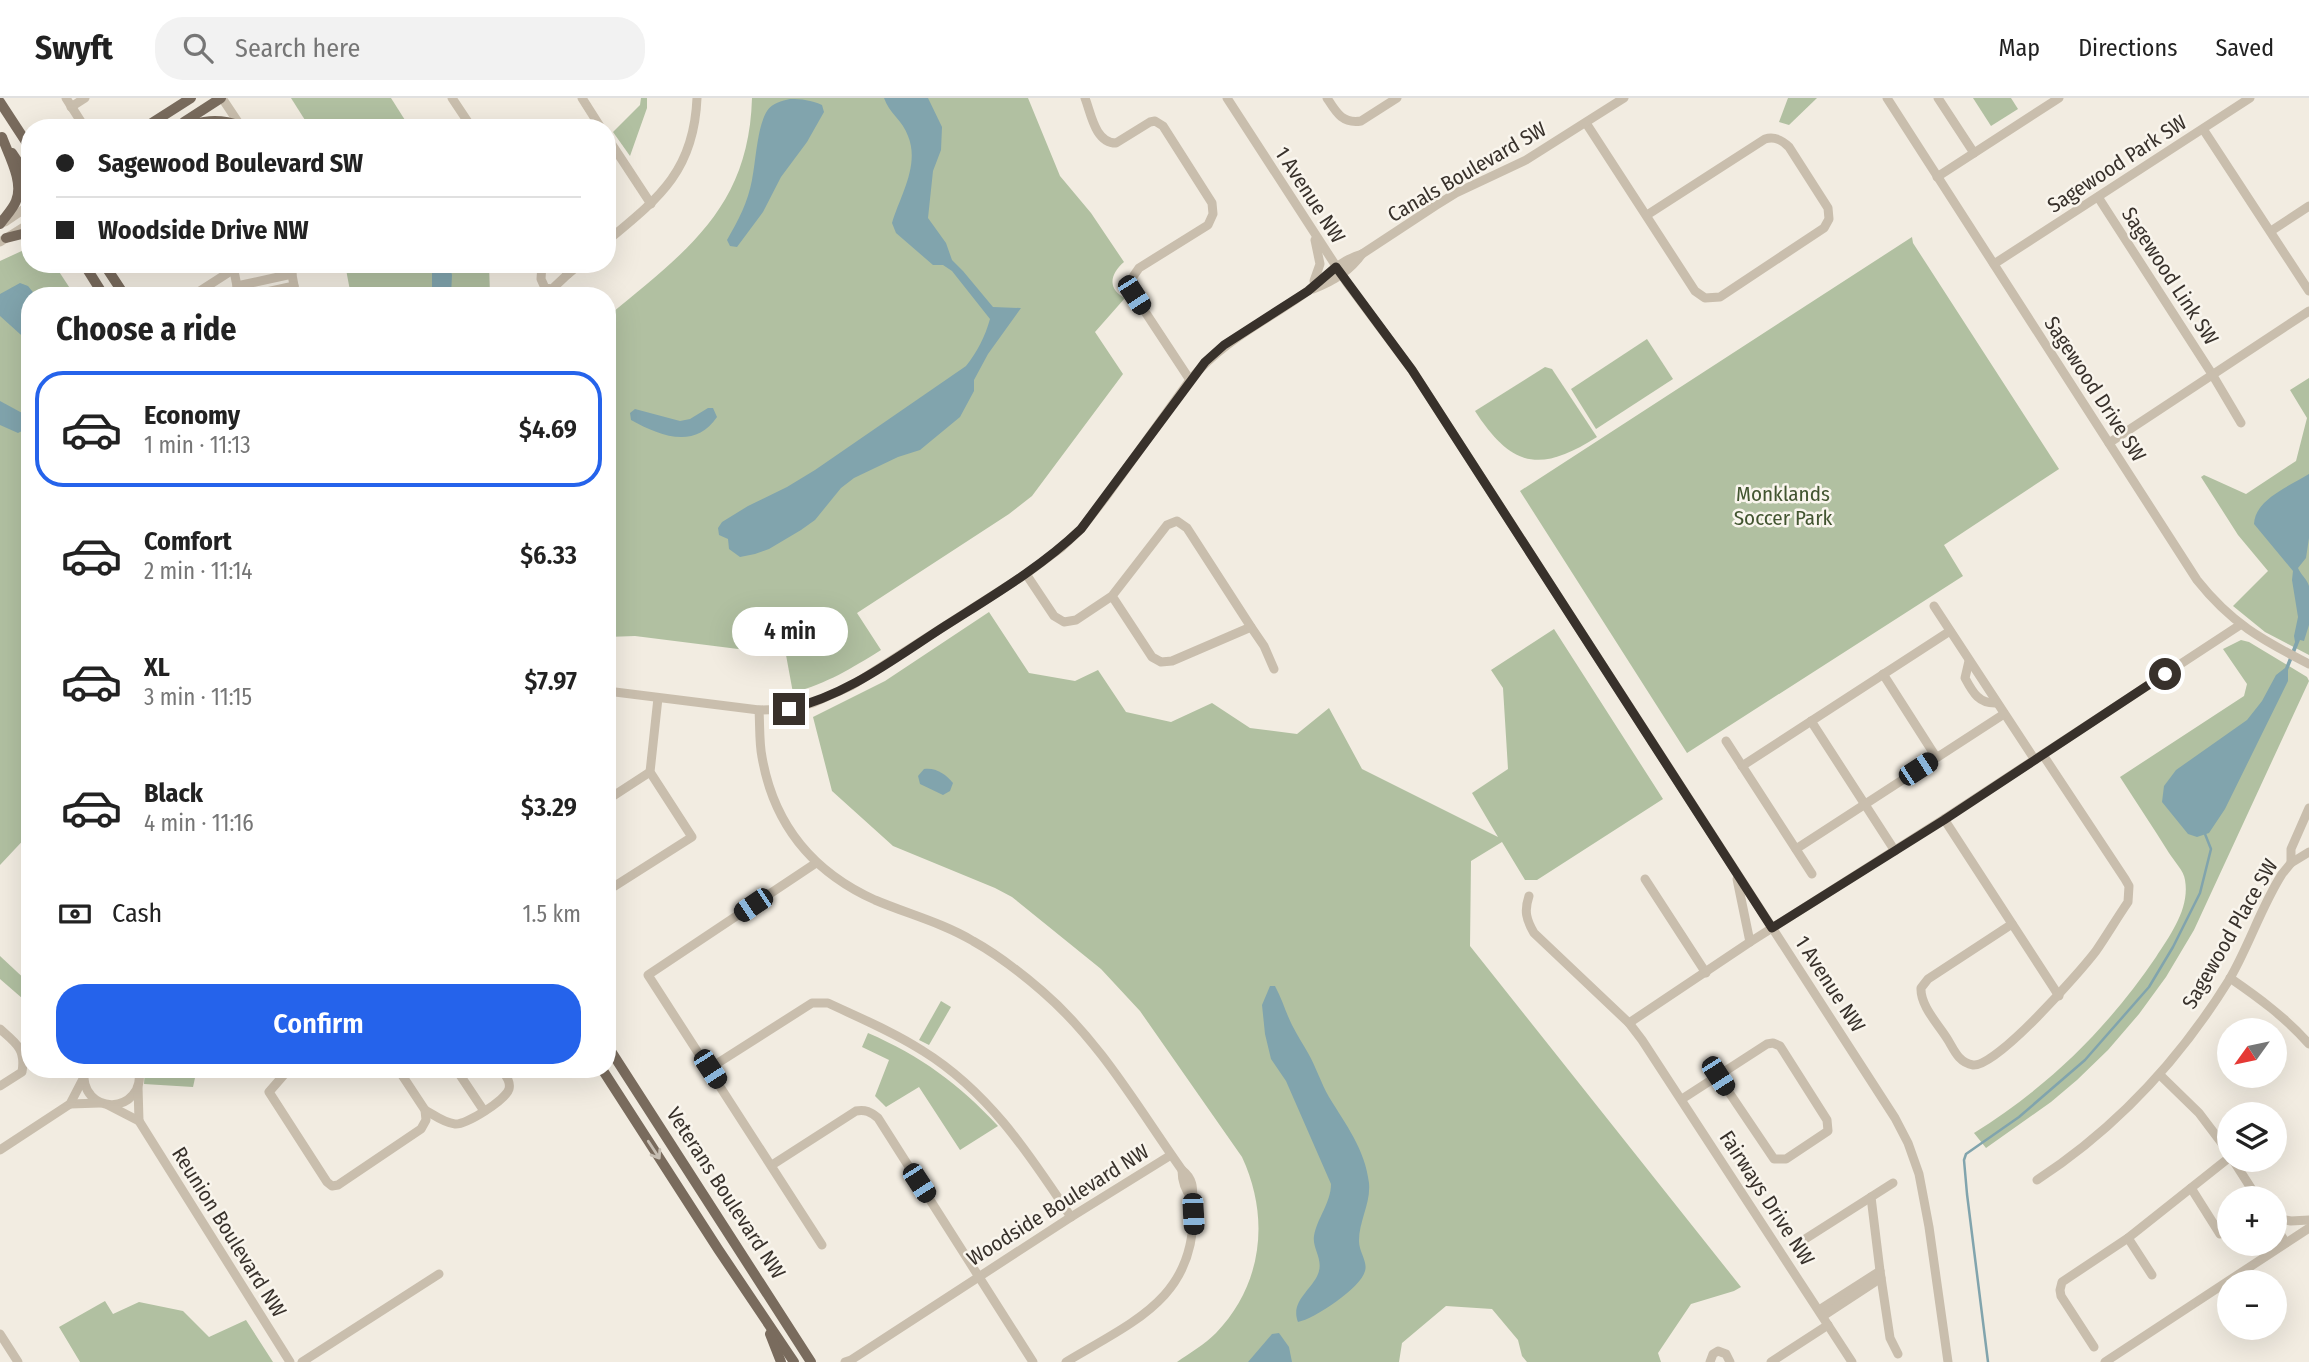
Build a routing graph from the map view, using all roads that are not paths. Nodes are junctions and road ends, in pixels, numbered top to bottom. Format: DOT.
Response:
graph roads {
  1 [pos="85,98"];
  2 [pos="191,98"];
  3 [pos="222,98"];
  4 [pos="453,98"];
  5 [pos="582,98"];
  6 [pos="697,98"];
  7 [pos="1085,98"];
  8 [pos="1227,98"];
  9 [pos="1328,98"];
  10 [pos="1397,98"];
  11 [pos="1624,98"];
  12 [pos="1887,98"];
  13 [pos="1938,98"];
  14 [pos="2059,98"];
  15 [pos="2250,98"];
  16 [pos="2047,101"];
  17 [pos="0,102"];
  18 [pos="68,102"];
  19 [pos="79,119"];
  20 [pos="158,119"];
  21 [pos="190,119"];
  22 [pos="236,119"];
  23 [pos="466,119"];
  24 [pos="595,119"];
  25 [pos="1586,123"];
  26 [pos="2203,129"];
  27 [pos="21,134"];
  28 [pos="1,136"];
  29 [pos="616,151"];
  30 [pos="1974,153"];
  31 [pos="21,166"];
  32 [pos="1937,177"];
  33 [pos="2098,197"];
  34 [pos="651,204"];
  35 [pos="2309,206"];
  36 [pos="21,211"];
  37 [pos="1647,215"];
  38 [pos="0,224"];
  39 [pos="21,229"];
  40 [pos="2271,231"];
  41 [pos="616,233"];
  42 [pos="1314,233"];
  43 [pos="21,235"];
  44 [pos="3,240"];
  45 [pos="1993,264"];
  46 [pos="1338,271"];
  47 [pos="223,273"];
  48 [pos="281,273"];
  49 [pos="568,274"];
  50 [pos="204,287"];
  51 [pos="248,287"];
  52 [pos="554,287"];
  53 [pos="1308,291"];
  54 [pos="2309,291"];
  55 [pos="2309,311"];
  56 [pos="2212,374"];
  57 [pos="1190,380"];
  58 [pos="2241,423"];
  59 [pos="2109,443"];
  60 [pos="1026,574"];
  61 [pos="1112,596"];
  62 [pos="1934,606"];
  63 [pos="2240,625"];
  64 [pos="1251,626"];
  65 [pos="1950,631"];
  66 [pos="1969,660"];
  67 [pos="2309,664"];
  68 [pos="1274,669"];
  69 [pos="1883,674"];
  70 [pos="616,694"];
  71 [pos="658,698"];
  72 [pos="1997,704"];
  73 [pos="759,710"];
  74 [pos="2004,713"];
  75 [pos="1811,721"];
  76 [pos="1726,741"];
  77 [pos="1936,757"];
  78 [pos="2039,758"];
  79 [pos="1742,766"];
  80 [pos="650,772"];
  81 [pos="616,794"];
  82 [pos="1865,804"];
  83 [pos="2309,808"];
  84 [pos="1944,820"];
  85 [pos="1796,849"];
  86 [pos="1895,850"];
  87 [pos="2309,852"];
  88 [pos="816,863"];
  89 [pos="2291,863"];
  90 [pos="1735,870"];
  91 [pos="1812,874"];
  92 [pos="1645,879"];
  93 [pos="616,885"];
  94 [pos="1529,896"];
  95 [pos="2012,924"];
  96 [pos="1772,928"];
  97 [pos="1750,942"];
  98 [pos="1706,973"];
  99 [pos="2230,978"];
  100 [pos="2059,996"];
  101 [pos="1629,1023"];
  102 [pos="0,1029"];
  103 [pos="2309,1044"];
  104 [pos="21,1052"];
  105 [pos="616,1059"];
  106 [pos="710,1069"];
  107 [pos="21,1073"];
  108 [pos="2160,1075"];
  109 [pos="1718,1076"];
  110 [pos="82,1078"];
  111 [pos="85,1078"];
  112 [pos="140,1078"];
  113 [pos="281,1078"];
  114 [pos="404,1078"];
  115 [pos="462,1078"];
  116 [pos="507,1078"];
  117 [pos="609,1078"];
  118 [pos="0,1086"];
  119 [pos="138,1086"];
  120 [pos="1682,1099"];
  121 [pos="70,1104"];
  122 [pos="104,1104"];
  123 [pos="425,1110"];
  124 [pos="484,1111"];
  125 [pos="139,1121"];
  126 [pos="2217,1138"];
  127 [pos="1,1146"];
  128 [pos="1171,1155"];
  129 [pos="772,1165"];
  130 [pos="2217,1168"];
  131 [pos="2037,1180"];
  132 [pos="1893,1183"];
  133 [pos="2191,1188"];
  134 [pos="1871,1197"];
  135 [pos="1071,1217"];
  136 [pos="2287,1220"];
  137 [pos="2309,1220"];
  138 [pos="2309,1228"];
  139 [pos="2217,1229"];
  140 [pos="2128,1238"];
  141 [pos="1802,1241"];
  142 [pos="2287,1242"];
  143 [pos="822,1245"];
  144 [pos="2266,1256"];
  145 [pos="439,1273"];
  146 [pos="1880,1274"];
  147 [pos="2152,1275"];
  148 [pos="979,1276"];
  149 [pos="760,1308"];
  150 [pos="1823,1317"];
  151 [pos="0,1334"];
  152 [pos="2094,1347"];
  153 [pos="1898,1354"];
  154 [pos="18,1362"];
  155 [pos="290,1362"];
  156 [pos="302,1362"];
  157 [pos="781,1362"];
  158 [pos="794,1362"];
  159 [pos="811,1362"];
  160 [pos="849,1362"];
  161 [pos="1033,1362"];
  162 [pos="1066,1362"];
  163 [pos="1710,1362"];
  164 [pos="1730,1362"];
  165 [pos="1771,1362"];
  166 [pos="1852,1362"];
  167 [pos="1948,1362"];
  168 [pos="2105,1362"];
  1 -- 18 [label="street"];
  2 -- 20 [label="main road"];
  3 -- 21 [label="main road"];
  3 -- 22 [label="street"];
  4 -- 23 [label="street"];
  5 -- 24 [label="street"];
  6 -- 34 [label="street"];
  7 -- 57 [label="street"];
  8 -- 42 [label="street, 1 Avenue NW"];
  9 -- 10 [label="street"];
  11 -- 25 [label="street, Canals Boulevard SW"];
  12 -- 32 [label="street, Sagewood Drive SW"];
  13 -- 30 [label="street"];
  14 -- 16 [label="street"];
  15 -- 26 [label="street"];
  16 -- 30 [label="street"];
  17 -- 27 [label="main road"];
  18 -- 19 [label="street"];
  25 -- 37 [label="street"];
  25 -- 46 [label="street, Canals Boulevard SW"];
  26 -- 33 [label="street, Sagewood Park SW"];
  26 -- 40 [label="street, Sagewood Park SW"];
  28 -- 31 [label="main road"];
  28 -- 38 [label="main road"];
  29 -- 34 [label="street"];
  30 -- 32 [label="street"];
  32 -- 45 [label="street, Sagewood Drive SW"];
  33 -- 45 [label="street, Sagewood Park SW"];
  33 -- 56 [label="street, Sagewood Link SW"];
  34 -- 41 [label="street"];
  35 -- 40 [label="street"];
  36 -- 38 [label="street"];
  37 -- 37 [label="street"];
  39 -- 44 [label="street"];
  40 -- 54 [label="street, Sagewood Park SW"];
  42 -- 46 [label="street, 1 Avenue NW"];
  42 -- 53 [label="street"];
  43 -- 44 [label="main road"];
  45 -- 59 [label="street, Sagewood Drive SW"];
  46 -- 53 [label="street, Canals Boulevard SW"];
  46 -- 90 [label="street, 1 Avenue NW"];
  47 -- 50 [label="street"];
  48 -- 51 [label="street"];
  49 -- 52 [label="street"];
  53 -- 57 [label="street, Canals Boulevard SW"];
  55 -- 56 [label="street"];
  56 -- 58 [label="street, Sagewood Link SW"];
  56 -- 59 [label="street"];
  57 -- 60 [label="street, Canals Boulevard SW"];
  59 -- 63 [label="street, Sagewood Drive SW"];
  60 -- 61 [label="street"];
  60 -- 73 [label="street, Canals Boulevard SW"];
  61 -- 64 [label="street"];
  61 -- 64 [label="street"];
  62 -- 65 [label="street"];
  63 -- 67 [label="street, Sagewood Drive SW"];
  63 -- 78 [label="street"];
  64 -- 68 [label="street"];
  65 -- 66 [label="street"];
  65 -- 69 [label="street"];
  66 -- 72 [label="street"];
  66 -- 72 [label="street"];
  69 -- 75 [label="street"];
  69 -- 77 [label="street"];
  70 -- 71 [label="street, Canals Boulevard SW"];
  71 -- 73 [label="street, Canals Boulevard SW"];
  71 -- 80 [label="street"];
  72 -- 74 [label="street"];
  73 -- 88 [label="street, Woodside Boulevard NW"];
  74 -- 77 [label="street"];
  74 -- 78 [label="street"];
  75 -- 79 [label="street"];
  75 -- 82 [label="street"];
  76 -- 79 [label="street"];
  77 -- 82 [label="street"];
  78 -- 84 [label="street"];
  78 -- 100 [label="street"];
  79 -- 85 [label="street"];
  80 -- 81 [label="street"];
  80 -- 93 [label="street"];
  82 -- 85 [label="street"];
  82 -- 86 [label="street"];
  83 -- 89 [label="street, Sagewood Place SW"];
  84 -- 86 [label="street"];
  84 -- 95 [label="street"];
  85 -- 91 [label="street"];
  86 -- 96 [label="street"];
  87 -- 89 [label="street"];
  88 -- 106 [label="street"];
  88 -- 128 [label="street, Woodside Boulevard NW"];
  89 -- 99 [label="street, Sagewood Place SW"];
  90 -- 96 [label="street, 1 Avenue NW"];
  90 -- 97 [label="street"];
  92 -- 98 [label="street"];
  94 -- 101 [label="street, Fairways Drive NW"];
  95 -- 100 [label="street"];
  95 -- 100 [label="street"];
  96 -- 97 [label="street"];
  96 -- 167 [label="street, 1 Avenue NW"];
  97 -- 98 [label="street"];
  98 -- 101 [label="street"];
  99 -- 103 [label="street"];
  99 -- 108 [label="street, Sagewood Place SW"];
  101 -- 120 [label="street, Fairways Drive NW"];
  102 -- 104 [label="street"];
  105 -- 159 [label="main road, Veterans Boulevard NW"];
  106 -- 129 [label="street"];
  106 -- 135 [label="street"];
  107 -- 118 [label="street"];
  108 -- 126 [label="street"];
  108 -- 131 [label="street, Sagewood Place SW"];
  109 -- 109 [label="street"];
  109 -- 120 [label="street"];
  110 -- 121 [label="street"];
  111 -- 122 [label="street"];
  112 -- 119 [label="street"];
  113 -- 123 [label="street"];
  114 -- 123 [label="street"];
  115 -- 124 [label="street"];
  116 -- 124 [label="street"];
  117 -- 149 [label="main road, Veterans Boulevard NW, one-way"];
  119 -- 122 [label="street"];
  119 -- 125 [label="street"];
  120 -- 150 [label="street, Fairways Drive NW"];
  121 -- 122 [label="street"];
  121 -- 127 [label="street"];
  122 -- 125 [label="street"];
  123 -- 124 [label="street"];
  125 -- 155 [label="street, Reunion Boulevard NW"];
  128 -- 135 [label="street, Woodside Boulevard NW"];
  128 -- 162 [label="street"];
  129 -- 143 [label="street"];
  129 -- 148 [label="street"];
  130 -- 133 [label="street"];
  132 -- 134 [label="street"];
  133 -- 139 [label="street"];
  133 -- 140 [label="street"];
  134 -- 141 [label="street"];
  134 -- 146 [label="street"];
  135 -- 148 [label="street, Woodside Boulevard NW"];
  136 -- 137 [label="street"];
  138 -- 142 [label="street"];
  140 -- 147 [label="street"];
  140 -- 152 [label="street"];
  144 -- 168 [label="street"];
  145 -- 156 [label="street"];
  146 -- 150 [label="street"];
  146 -- 153 [label="street"];
  148 -- 160 [label="street, Woodside Boulevard NW"];
  148 -- 161 [label="street"];
  149 -- 157 [label="main road"];
  149 -- 158 [label="main road, Veterans Boulevard NW"];
  150 -- 165 [label="street"];
  150 -- 166 [label="street, Fairways Drive NW"];
  151 -- 154 [label="street"];
  163 -- 164 [label="street"];
}
